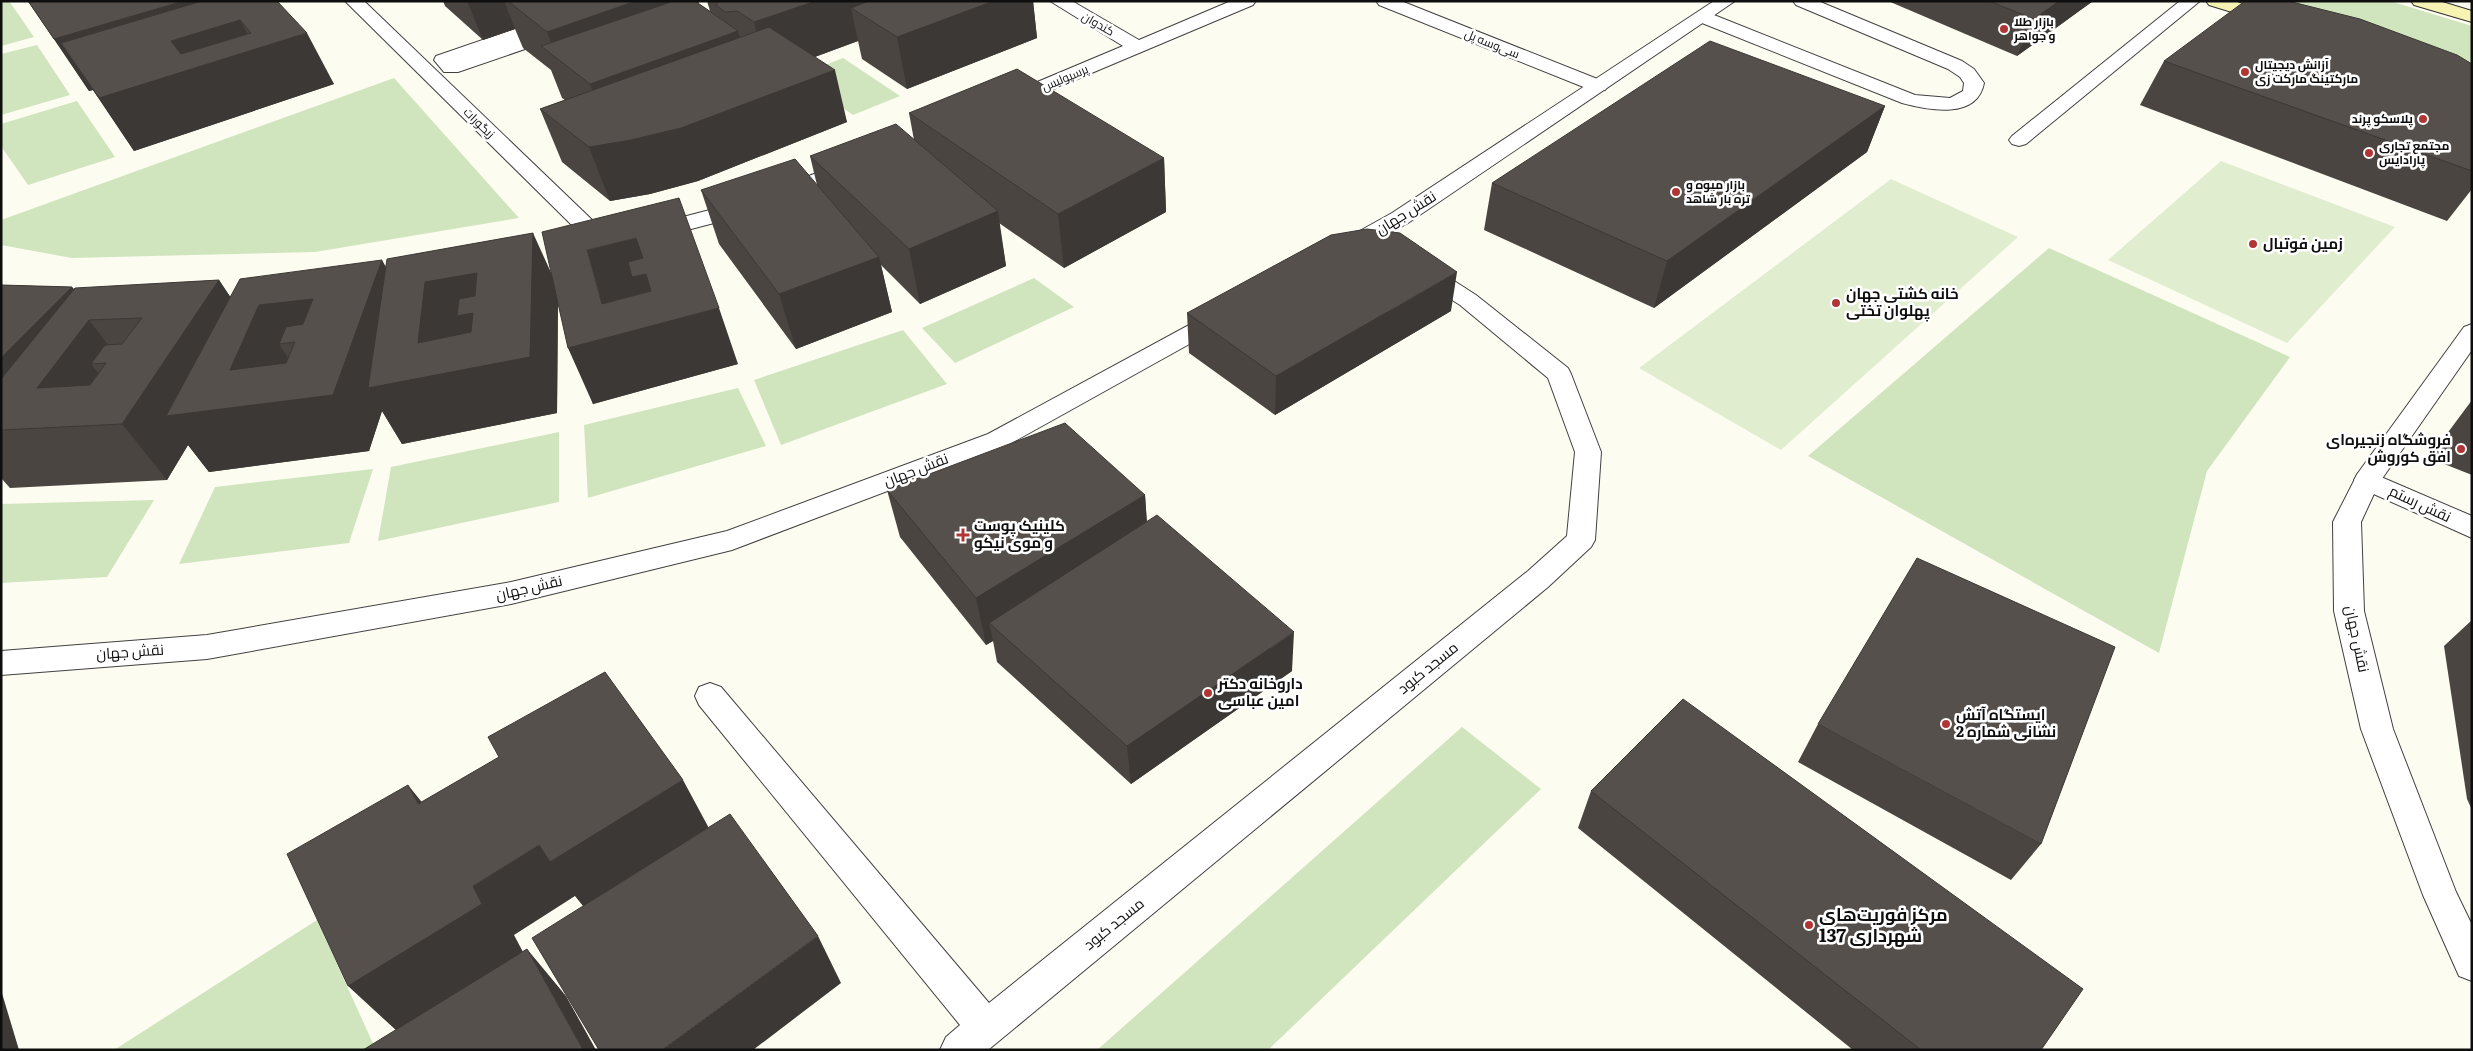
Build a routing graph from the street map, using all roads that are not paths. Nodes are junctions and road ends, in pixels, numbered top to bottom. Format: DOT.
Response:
graph roads {
  1 [pos="354,1"];
  2 [pos="614,1"];
  3 [pos="1059,1"];
  4 [pos="1247,1"];
  5 [pos="1385,1"];
  6 [pos="1726,1"];
  7 [pos="1802,1"];
  8 [pos="2191,1"];
  9 [pos="2215,1"];
  10 [pos="2420,1"];
  11 [pos="634,4"];
  12 [pos="1702,17"];
  13 [pos="2472,17"];
  14 [pos="2288,25"];
  15 [pos="1138,47"];
  16 [pos="1598,86"];
  17 [pos="996,107"];
  18 [pos="2020,140"];
  19 [pos="871,158"];
  20 [pos="1370,236"];
  21 [pos="620,240"];
  22 [pos="575,249"];
  23 [pos="1326,259"];
  24 [pos="1240,307"];
  25 [pos="2472,332"];
  26 [pos="2367,480"];
  27 [pos="2472,528"];
  28 [pos="1,663"];
  29 [pos="710,696"];
  30 [pos="2472,964"];
  31 [pos="986,1028"];
  32 [pos="960,1050"];
  1 -- 21 [label="street, زیگورات"];
  2 -- 11 [label="street"];
  3 -- 15 [label="street, کندوان"];
  4 -- 15 [label="street, پرسپولیس"];
  5 -- 16 [label="street, سی‌وسه پل"];
  6 -- 12 [label="street, نقش جهان"];
  7 -- 12 [label="street"];
  8 -- 18 [label="street"];
  9 -- 14 [label="main road"];
  10 -- 13 [label="main road"];
  12 -- 16 [label="street, نقش جهان"];
  15 -- 17 [label="street, پرسپولیس"];
  16 -- 20 [label="street, نقش جهان"];
  19 -- 21 [label="street"];
  20 -- 23 [label="street, نقش جهان"];
  20 -- 31 [label="street, مسجد کبود"];
  21 -- 22 [label="street"];
  24 -- 28 [label="street, نقش جهان"];
  25 -- 26 [label="street, نقش جهان"];
  26 -- 27 [label="street, نقش رستم"];
  26 -- 30 [label="street, نقش جهان"];
  29 -- 31 [label="street"];
  31 -- 32 [label="street, مسجد کبود"];
}
